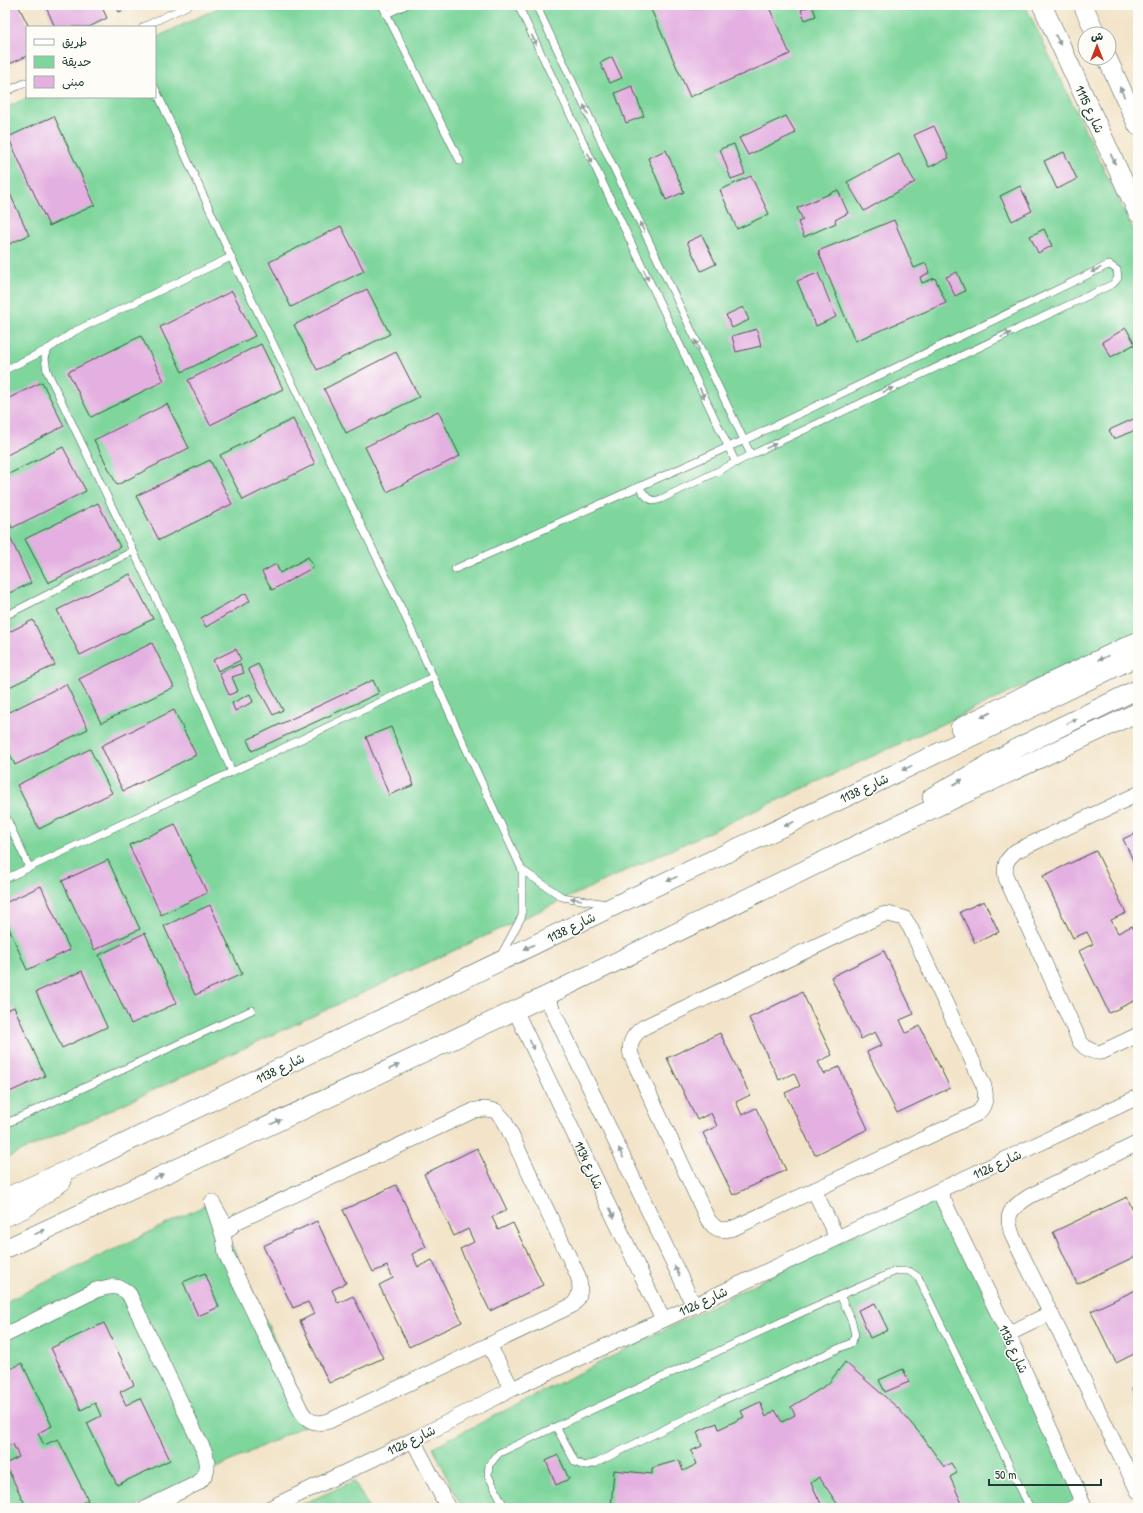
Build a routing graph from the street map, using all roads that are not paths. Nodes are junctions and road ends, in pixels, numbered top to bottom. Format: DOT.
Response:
graph roads {
  1 [pos="189,5"];
  2 [pos="382,5"];
  3 [pos="406,5"];
  4 [pos="518,5"];
  5 [pos="536,5"];
  6 [pos="1042,5"];
  7 [pos="1082,5"];
  8 [pos="386,14"];
  9 [pos="145,26"];
  10 [pos="1092,26"];
  11 [pos="1111,66"];
  12 [pos="26,82"];
  13 [pos="156,90"];
  14 [pos="5,92"];
  15 [pos="1138,126"];
  16 [pos="460,161"];
  17 [pos="1138,213"];
  18 [pos="231,257"];
  19 [pos="48,349"];
  20 [pos="5,370"];
  21 [pos="743,440"];
  22 [pos="728,447"];
  23 [pos="751,455"];
  24 [pos="736,463"];
  25 [pos="638,487"];
  26 [pos="133,551"];
  27 [pos="456,569"];
  28 [pos="5,616"];
  29 [pos="1138,641"];
  30 [pos="1138,656"];
  31 [pos="433,677"];
  32 [pos="1138,689"];
  33 [pos="1138,712"];
  34 [pos="942,751"];
  35 [pos="232,772"];
  36 [pos="1138,794"];
  37 [pos="5,815"];
  38 [pos="879,834"];
  39 [pos="29,867"];
  40 [pos="522,870"];
  41 [pos="5,878"];
  42 [pos="614,906"];
  43 [pos="496,964"];
  44 [pos="546,996"];
  45 [pos="252,1010"];
  46 [pos="515,1010"];
  47 [pos="1138,1035"];
  48 [pos="1138,1096"];
  49 [pos="5,1124"];
  50 [pos="1138,1143"];
  51 [pos="94,1158"];
  52 [pos="814,1190"];
  53 [pos="939,1191"];
  54 [pos="5,1198"];
  55 [pos="5,1217"];
  56 [pos="837,1238"];
  57 [pos="5,1248"];
  58 [pos="840,1295"];
  59 [pos="694,1306"];
  60 [pos="1051,1313"];
  61 [pos="663,1320"];
  62 [pos="5,1334"];
  63 [pos="1008,1334"];
  64 [pos="489,1345"];
  65 [pos="512,1389"];
  66 [pos="556,1427"];
  67 [pos="413,1440"];
  68 [pos="1138,1491"];
  69 [pos="1083,1504"];
  70 [pos="146,1508"];
  71 [pos="270,1508"];
  72 [pos="448,1508"];
  73 [pos="504,1508"];
  74 [pos="1030,1508"];
  75 [pos="1064,1508"];
  1 -- 9 [label="lane"];
  2 -- 8 [label="lane"];
  3 -- 8 [label="lane"];
  4 -- 22 [label="lane, one-way"];
  21 -- 5 [label="lane, one-way"];
  6 -- 17 [label="street, شارع 1115, one-way"];
  7 -- 10 [label="street"];
  8 -- 16 [label="lane"];
  15 -- 11 [label="street, one-way"];
  12 -- 14 [label="lane"];
  13 -- 18 [label="lane"];
  18 -- 19 [label="lane"];
  18 -- 31 [label="lane"];
  19 -- 20 [label="lane"];
  19 -- 26 [label="lane"];
  21 -- 22 [label="lane"];
  21 -- 23 [label="lane"];
  23 -- 21 [label="lane, one-way"];
  22 -- 24 [label="lane"];
  22 -- 25 [label="lane"];
  23 -- 24 [label="lane"];
  24 -- 25 [label="lane"];
  25 -- 27 [label="lane"];
  26 -- 28 [label="lane"];
  26 -- 35 [label="lane"];
  29 -- 34 [label="street, one-way"];
  30 -- 34 [label="street, شارع 1138"];
  31 -- 35 [label="lane"];
  31 -- 40 [label="lane"];
  38 -- 32 [label="street, one-way"];
  33 -- 38 [label="street"];
  34 -- 42 [label="street, شارع 1138, one-way"];
  35 -- 39 [label="lane"];
  36 -- 47 [label="street"];
  37 -- 39 [label="lane"];
  38 -- 44 [label="street"];
  39 -- 41 [label="lane"];
  42 -- 40 [label="lane, one-way"];
  40 -- 43 [label="lane"];
  42 -- 43 [label="street, شارع 1138, one-way"];
  43 -- 51 [label="street, شارع 1138"];
  44 -- 46 [label="street"];
  59 -- 44 [label="street, one-way"];
  45 -- 49 [label="lane"];
  57 -- 46 [label="street, one-way"];
  46 -- 61 [label="street, شارع 1134, one-way"];
  48 -- 53 [label="street, شارع 1126"];
  50 -- 60 [label="street"];
  51 -- 54 [label="street, شارع 1138"];
  51 -- 55 [label="street"];
  52 -- 52 [label="street"];
  52 -- 56 [label="street"];
  53 -- 56 [label="street, شارع 1126"];
  53 -- 63 [label="street, شارع 1136"];
  56 -- 59 [label="street, شارع 1126"];
  58 -- 66 [label="lane"];
  58 -- 66 [label="lane"];
  58 -- 74 [label="lane"];
  59 -- 61 [label="street, شارع 1126"];
  60 -- 63 [label="street"];
  60 -- 68 [label="street"];
  61 -- 65 [label="street, شارع 1126"];
  62 -- 70 [label="street"];
  63 -- 69 [label="street, شارع 1136"];
  64 -- 64 [label="street"];
  64 -- 65 [label="street"];
  65 -- 67 [label="street, شارع 1126"];
  66 -- 73 [label="lane"];
  67 -- 71 [label="street, شارع 1126"];
  67 -- 72 [label="street"];
  69 -- 75 [label="lane"];
}
